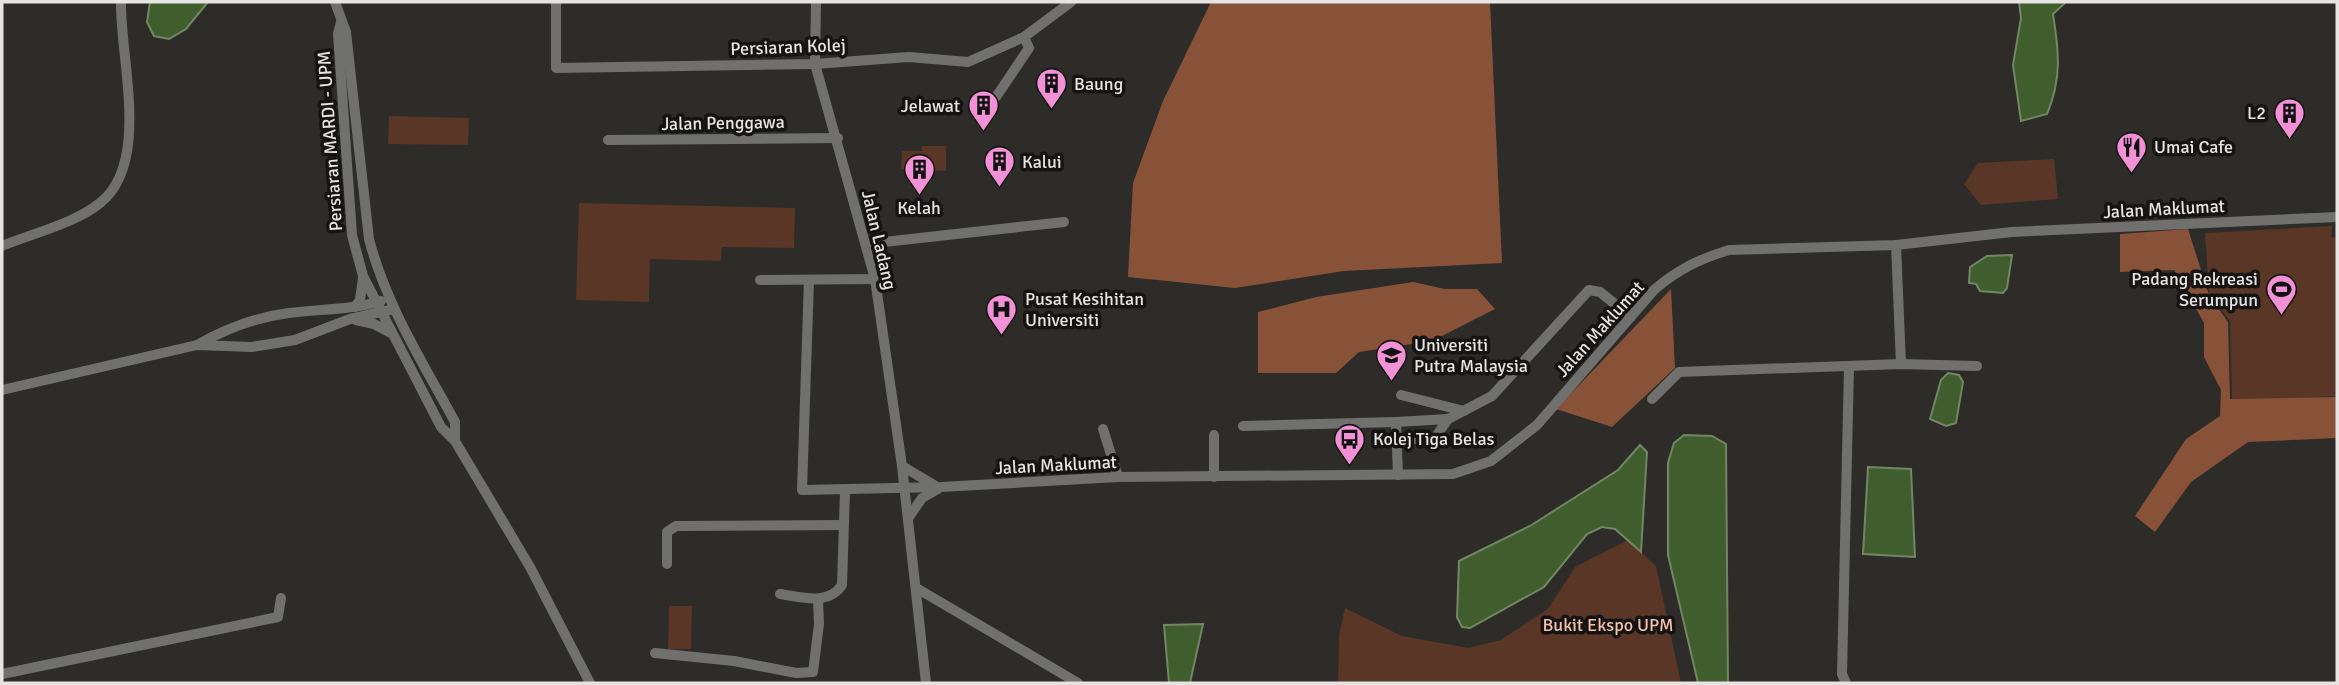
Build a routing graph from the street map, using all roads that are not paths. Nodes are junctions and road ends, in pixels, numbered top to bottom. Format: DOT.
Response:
graph roads {
  1 [pos="121,2"];
  2 [pos="335,2"];
  3 [pos="556,2"];
  4 [pos="816,2"];
  5 [pos="1070,2"];
  6 [pos="341,22"];
  7 [pos="1024,37"];
  8 [pos="815,64"];
  9 [pos="996,97"];
  10 [pos="838,138"];
  11 [pos="608,140"];
  12 [pos="2337,217"];
  13 [pos="1064,222"];
  14 [pos="866,244"];
  15 [pos="1896,245"];
  16 [pos="2,246"];
  17 [pos="363,276"];
  18 [pos="875,279"];
  19 [pos="760,280"];
  20 [pos="809,280"];
  21 [pos="389,298"];
  22 [pos="355,307"];
  23 [pos="378,307"];
  24 [pos="394,309"];
  25 [pos="1631,317"];
  26 [pos="350,319"];
  27 [pos="247,324"];
  28 [pos="391,333"];
  29 [pos="197,345"];
  30 [pos="252,346"];
  31 [pos="1901,364"];
  32 [pos="1977,366"];
  33 [pos="1849,367"];
  34 [pos="2,390"];
  35 [pos="1401,395"];
  36 [pos="1652,399"];
  37 [pos="1464,411"];
  38 [pos="1448,419"];
  39 [pos="1396,422"];
  40 [pos="1243,426"];
  41 [pos="1103,429"];
  42 [pos="1214,435"];
  43 [pos="1397,440"];
  44 [pos="455,441"];
  45 [pos="902,466"];
  46 [pos="1398,475"];
  47 [pos="1118,477"];
  48 [pos="1214,477"];
  49 [pos="942,487"];
  50 [pos="905,488"];
  51 [pos="845,491"];
  52 [pos="909,517"];
  53 [pos="843,525"];
  54 [pos="667,564"];
  55 [pos="918,590"];
  56 [pos="780,594"];
  57 [pos="281,598"];
  58 [pos="818,599"];
  59 [pos="656,653"];
  60 [pos="2,674"];
  61 [pos="590,683"];
  62 [pos="926,683"];
  63 [pos="1078,683"];
  64 [pos="1846,683"];
  1 -- 16 [label="street"];
  2 -- 6 [label="street, Persiaran MARDI - UPM"];
  3 -- 8 [label="street, Persiaran Kolej"];
  4 -- 8 [label="street, Jalan Ladang"];
  5 -- 7 [label="street, Persiaran Kolej"];
  6 -- 17 [label="street, Persiaran MARDI - UPM"];
  6 -- 21 [label="street, Persiaran MARDI - UPM"];
  7 -- 8 [label="street, Persiaran Kolej"];
  7 -- 9 [label="street"];
  8 -- 10 [label="street, Jalan Ladang"];
  10 -- 11 [label="street, Jalan Penggawa"];
  10 -- 14 [label="street, Jalan Ladang"];
  12 -- 15 [label="street, Jalan Maklumat"];
  13 -- 14 [label="street"];
  14 -- 18 [label="street, Jalan Ladang"];
  15 -- 25 [label="street, Jalan Maklumat"];
  15 -- 31 [label="street"];
  17 -- 22 [label="street"];
  17 -- 23 [label="street, Persiaran MARDI - UPM"];
  18 -- 20 [label="street"];
  18 -- 45 [label="street, Jalan Ladang"];
  19 -- 20 [label="street"];
  20 -- 51 [label="street, Jalan Maklumat"];
  21 -- 23 [label="street"];
  21 -- 24 [label="street, Persiaran MARDI - UPM"];
  22 -- 23 [label="street"];
  22 -- 27 [label="street"];
  23 -- 24 [label="street"];
  23 -- 26 [label="street"];
  23 -- 28 [label="street, Persiaran MARDI - UPM"];
  24 -- 44 [label="street, Persiaran MARDI - UPM"];
  25 -- 37 [label="street"];
  25 -- 46 [label="street, Jalan Maklumat"];
  26 -- 28 [label="street"];
  26 -- 30 [label="street"];
  27 -- 29 [label="street"];
  27 -- 30 [label="street"];
  28 -- 44 [label="street, Persiaran MARDI - UPM"];
  29 -- 30 [label="street"];
  29 -- 34 [label="street"];
  31 -- 32 [label="street"];
  31 -- 33 [label="street"];
  33 -- 36 [label="street"];
  33 -- 64 [label="street"];
  35 -- 37 [label="street"];
  37 -- 38 [label="street"];
  38 -- 39 [label="street"];
  38 -- 43 [label="street"];
  39 -- 40 [label="street"];
  39 -- 43 [label="street"];
  41 -- 47 [label="street"];
  42 -- 48 [label="street"];
  43 -- 46 [label="street"];
  44 -- 61 [label="street, Persiaran MARDI - UPM"];
  45 -- 49 [label="street"];
  45 -- 50 [label="street, Jalan Ladang"];
  46 -- 48 [label="street, Jalan Maklumat"];
  47 -- 48 [label="street, Jalan Maklumat"];
  47 -- 49 [label="street, Jalan Maklumat"];
  49 -- 50 [label="street, Jalan Maklumat"];
  49 -- 52 [label="street"];
  50 -- 51 [label="street, Jalan Maklumat"];
  50 -- 52 [label="street, Jalan Ladang"];
  51 -- 53 [label="street"];
  52 -- 55 [label="street, Jalan Ladang"];
  53 -- 54 [label="street"];
  53 -- 58 [label="street"];
  55 -- 62 [label="street, Jalan Ladang"];
  55 -- 63 [label="street"];
  56 -- 58 [label="street"];
  57 -- 60 [label="street"];
  58 -- 59 [label="street"];
}
